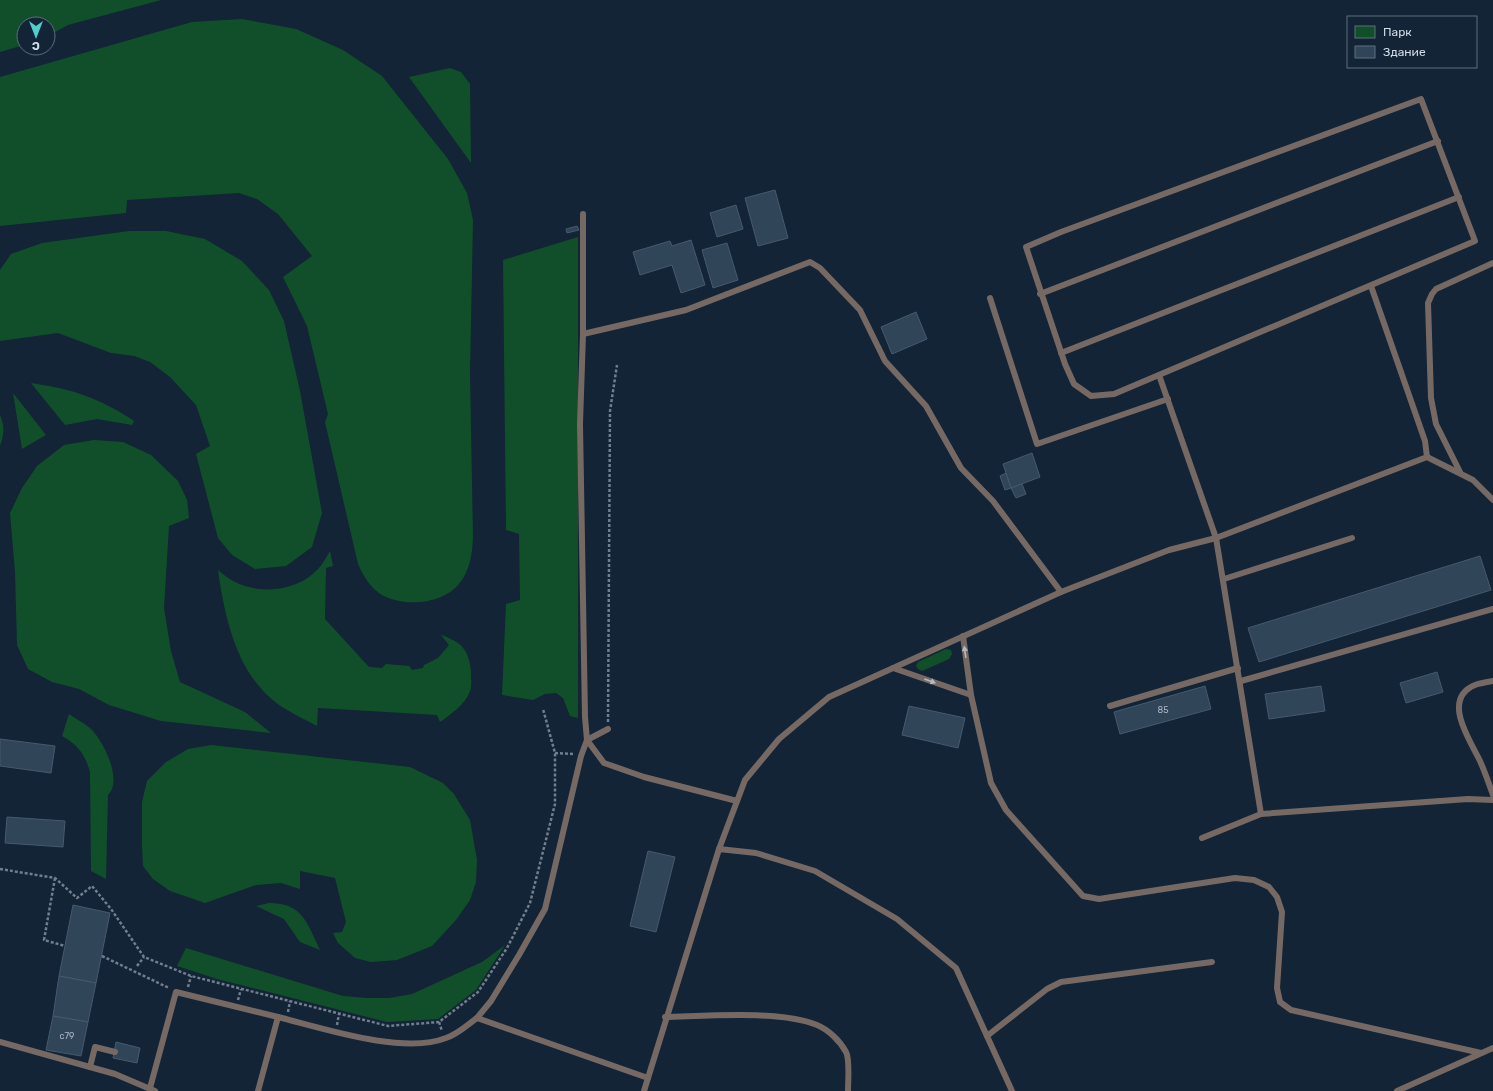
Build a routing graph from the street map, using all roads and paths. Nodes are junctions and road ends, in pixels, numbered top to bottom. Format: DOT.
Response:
graph roads {
  1 [pos="1438,142"];
  2 [pos="1459,197"];
  3 [pos="583,214"];
  4 [pos="1493,264"];
  5 [pos="1371,286"];
  6 [pos="1040,294"];
  7 [pos="990,298"];
  8 [pos="583,334"];
  9 [pos="1061,352"];
  10 [pos="617,365"];
  11 [pos="1160,375"];
  12 [pos="1168,399"];
  13 [pos="1427,457"];
  14 [pos="1460,472"];
  15 [pos="1493,500"];
  16 [pos="1216,538"];
  17 [pos="1352,538"];
  18 [pos="1224,579"];
  19 [pos="1061,592"];
  20 [pos="1493,609"];
  21 [pos="963,636"];
  22 [pos="893,668"];
  23 [pos="1238,668"];
  24 [pos="1241,681"];
  25 [pos="1493,681"];
  26 [pos="971,695"];
  27 [pos="1110,706"];
  28 [pos="543,709"];
  29 [pos="608,729"];
  30 [pos="587,740"];
  31 [pos="566,752"];
  32 [pos="555,753"];
  33 [pos="1493,795"];
  34 [pos="1493,800"];
  35 [pos="737,801"];
  36 [pos="1261,814"];
  37 [pos="1202,838"];
  38 [pos="719,849"];
  39 [pos="0,869"];
  40 [pos="55,878"];
  41 [pos="65,946"];
  42 [pos="102,956"];
  43 [pos="144,957"];
  44 [pos="1212,962"];
  45 [pos="137,966"];
  46 [pos="191,976"];
  47 [pos="188,987"];
  48 [pos="241,989"];
  49 [pos="176,992"];
  50 [pos="238,998"];
  51 [pos="290,1001"];
  52 [pos="288,1011"];
  53 [pos="339,1014"];
  54 [pos="278,1017"];
  55 [pos="665,1017"];
  56 [pos="477,1018"];
  57 [pos="439,1022"];
  58 [pos="337,1025"];
  59 [pos="443,1033"];
  60 [pos="987,1036"];
  61 [pos="0,1042"];
  62 [pos="1493,1048"];
  63 [pos="114,1052"];
  64 [pos="1481,1053"];
  65 [pos="90,1067"];
  66 [pos="648,1078"];
  67 [pos="152,1089"];
  68 [pos="258,1091"];
  69 [pos="644,1091"];
  70 [pos="848,1091"];
  71 [pos="1012,1091"];
  72 [pos="1397,1091"];
  1 -- 2 [label="lane"];
  1 -- 6 [label="lane"];
  1 -- 6 [label="lane"];
  2 -- 5 [label="lane"];
  2 -- 9 [label="lane"];
  3 -- 8 [label="lane"];
  4 -- 14 [label="lane"];
  5 -- 11 [label="lane"];
  5 -- 13 [label="lane"];
  6 -- 9 [label="lane"];
  7 -- 12 [label="lane"];
  8 -- 19 [label="lane"];
  8 -- 30 [label="lane"];
  9 -- 11 [label="lane"];
  10 -- 29 [label="path"];
  11 -- 12 [label="lane"];
  12 -- 16 [label="lane"];
  13 -- 14 [label="lane"];
  13 -- 16 [label="lane"];
  14 -- 15 [label="lane"];
  16 -- 18 [label="lane"];
  16 -- 19 [label="lane"];
  17 -- 18 [label="lane"];
  18 -- 23 [label="lane"];
  19 -- 21 [label="lane"];
  20 -- 24 [label="lane"];
  21 -- 22 [label="lane"];
  26 -- 21 [label="lane, one-way"];
  22 -- 26 [label="lane, one-way"];
  22 -- 35 [label="lane"];
  23 -- 24 [label="lane"];
  23 -- 27 [label="lane"];
  24 -- 36 [label="lane"];
  25 -- 33 [label="lane"];
  26 -- 64 [label="lane"];
  28 -- 32 [label="path"];
  29 -- 30 [label="lane"];
  30 -- 35 [label="lane"];
  30 -- 56 [label="lane"];
  31 -- 32 [label="path"];
  32 -- 57 [label="path"];
  34 -- 36 [label="lane"];
  35 -- 38 [label="lane"];
  36 -- 37 [label="lane"];
  38 -- 55 [label="lane"];
  38 -- 60 [label="lane"];
  39 -- 40 [label="path"];
  40 -- 41 [label="path"];
  40 -- 43 [label="path"];
  42 -- 49 [label="path"];
  43 -- 45 [label="path"];
  43 -- 46 [label="path"];
  44 -- 60 [label="lane"];
  46 -- 47 [label="path"];
  46 -- 48 [label="path"];
  48 -- 50 [label="path"];
  48 -- 51 [label="path"];
  49 -- 54 [label="lane"];
  49 -- 67 [label="lane"];
  51 -- 52 [label="path"];
  51 -- 53 [label="path"];
  53 -- 57 [label="path"];
  53 -- 58 [label="path"];
  54 -- 56 [label="lane"];
  54 -- 68 [label="lane"];
  55 -- 66 [label="lane"];
  55 -- 70 [label="lane"];
  56 -- 66 [label="lane"];
  57 -- 59 [label="path"];
  60 -- 71 [label="lane"];
  61 -- 65 [label="lane"];
  62 -- 64 [label="lane"];
  63 -- 65 [label="lane"];
  64 -- 72 [label="lane"];
  65 -- 67 [label="lane"];
  66 -- 69 [label="lane"];
}
